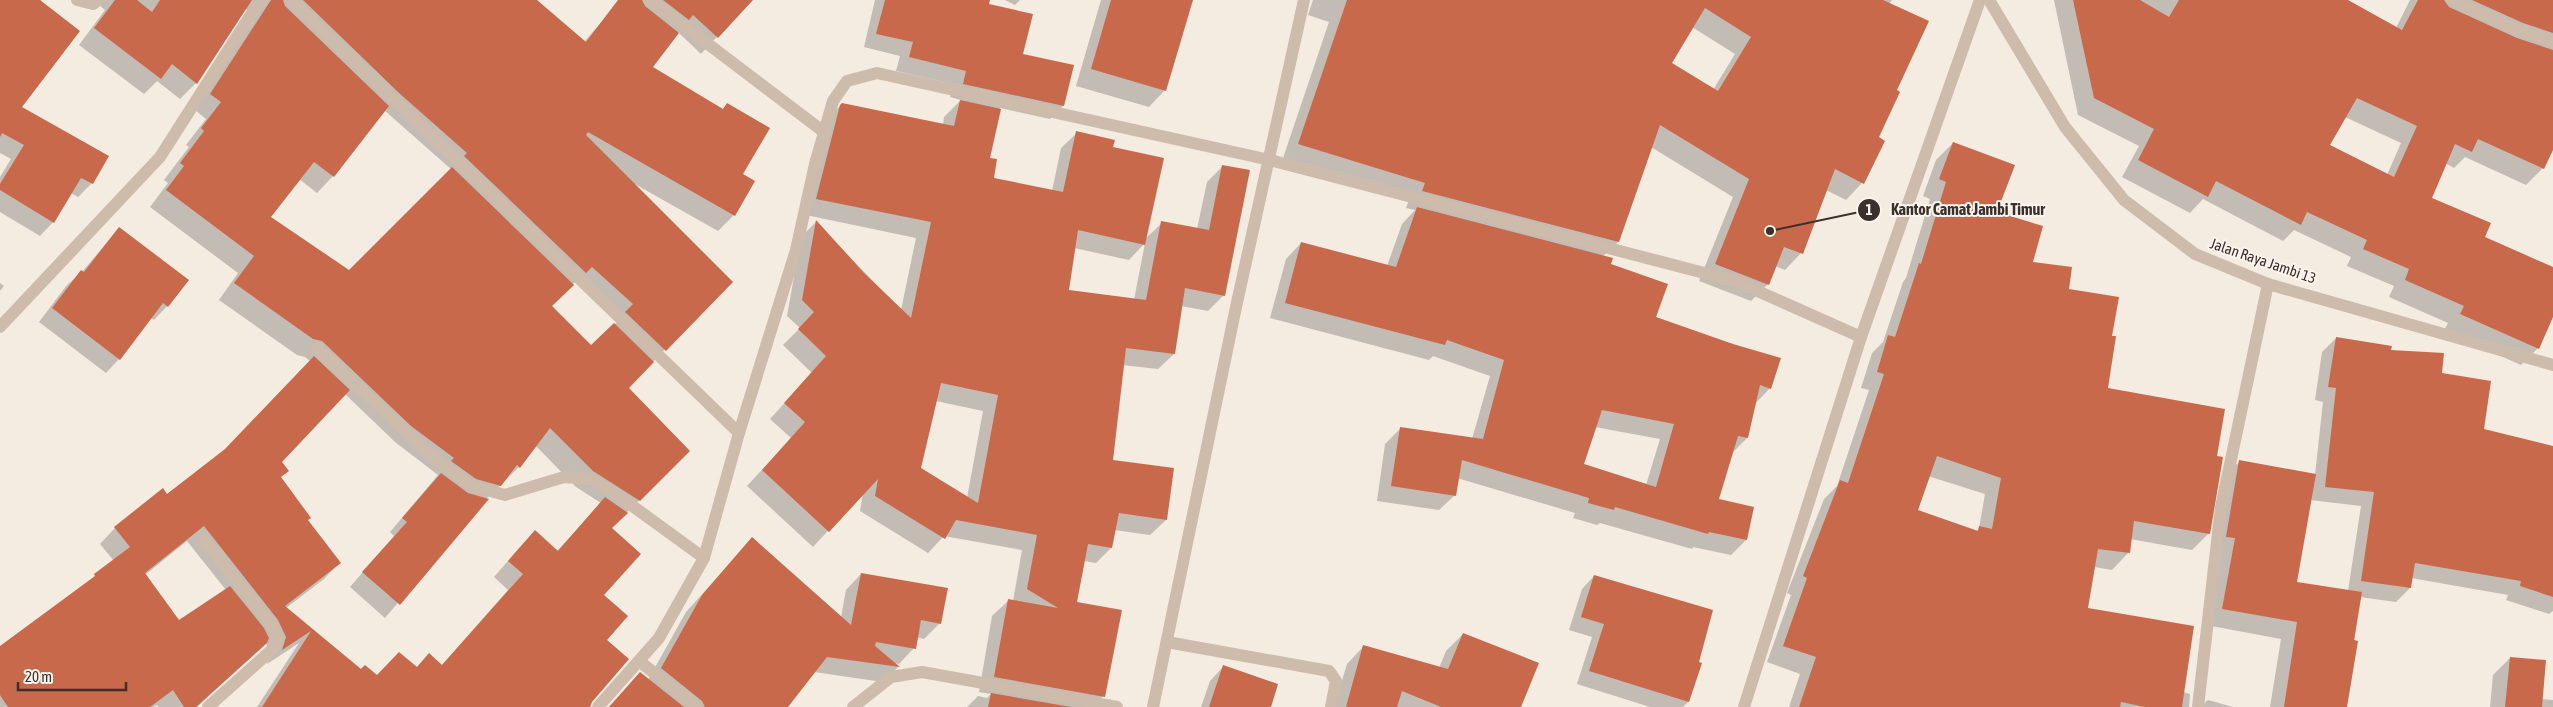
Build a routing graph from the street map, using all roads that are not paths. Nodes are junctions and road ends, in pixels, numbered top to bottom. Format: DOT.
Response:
graph roads {
  1 [pos="77,0"];
  2 [pos="98,0"];
  3 [pos="263,0"];
  4 [pos="291,0"];
  5 [pos="650,0"];
  6 [pos="1304,0"];
  7 [pos="1980,0"];
  8 [pos="1989,0"];
  9 [pos="2452,0"];
  10 [pos="2553,42"];
  11 [pos="824,132"];
  12 [pos="1270,160"];
  13 [pos="2268,284"];
  14 [pos="0,328"];
  15 [pos="1861,337"];
  16 [pos="316,347"];
  17 [pos="2553,365"];
  18 [pos="739,433"];
  19 [pos="204,540"];
  20 [pos="704,558"];
  21 [pos="1167,642"];
  22 [pos="640,661"];
  23 [pos="208,707"];
  24 [pos="598,707"];
  25 [pos="697,707"];
  26 [pos="852,707"];
  27 [pos="1118,707"];
  28 [pos="1153,707"];
  29 [pos="1331,707"];
  30 [pos="1744,707"];
  31 [pos="2198,707"];
  1 -- 2 [label="street"];
  3 -- 14 [label="street"];
  4 -- 18 [label="street"];
  5 -- 11 [label="street"];
  6 -- 12 [label="street"];
  7 -- 15 [label="street"];
  8 -- 13 [label="street, Jalan Raya Jambi 13"];
  9 -- 10 [label="street"];
  11 -- 12 [label="street"];
  11 -- 18 [label="street"];
  12 -- 15 [label="street"];
  12 -- 21 [label="street"];
  13 -- 17 [label="street, Jalan Raya Jambi 13"];
  13 -- 31 [label="street"];
  15 -- 30 [label="street"];
  16 -- 20 [label="street"];
  18 -- 20 [label="street"];
  19 -- 23 [label="street"];
  20 -- 22 [label="street"];
  21 -- 28 [label="street"];
  21 -- 29 [label="street"];
  22 -- 24 [label="street"];
  22 -- 25 [label="street"];
  26 -- 27 [label="street"];
}
